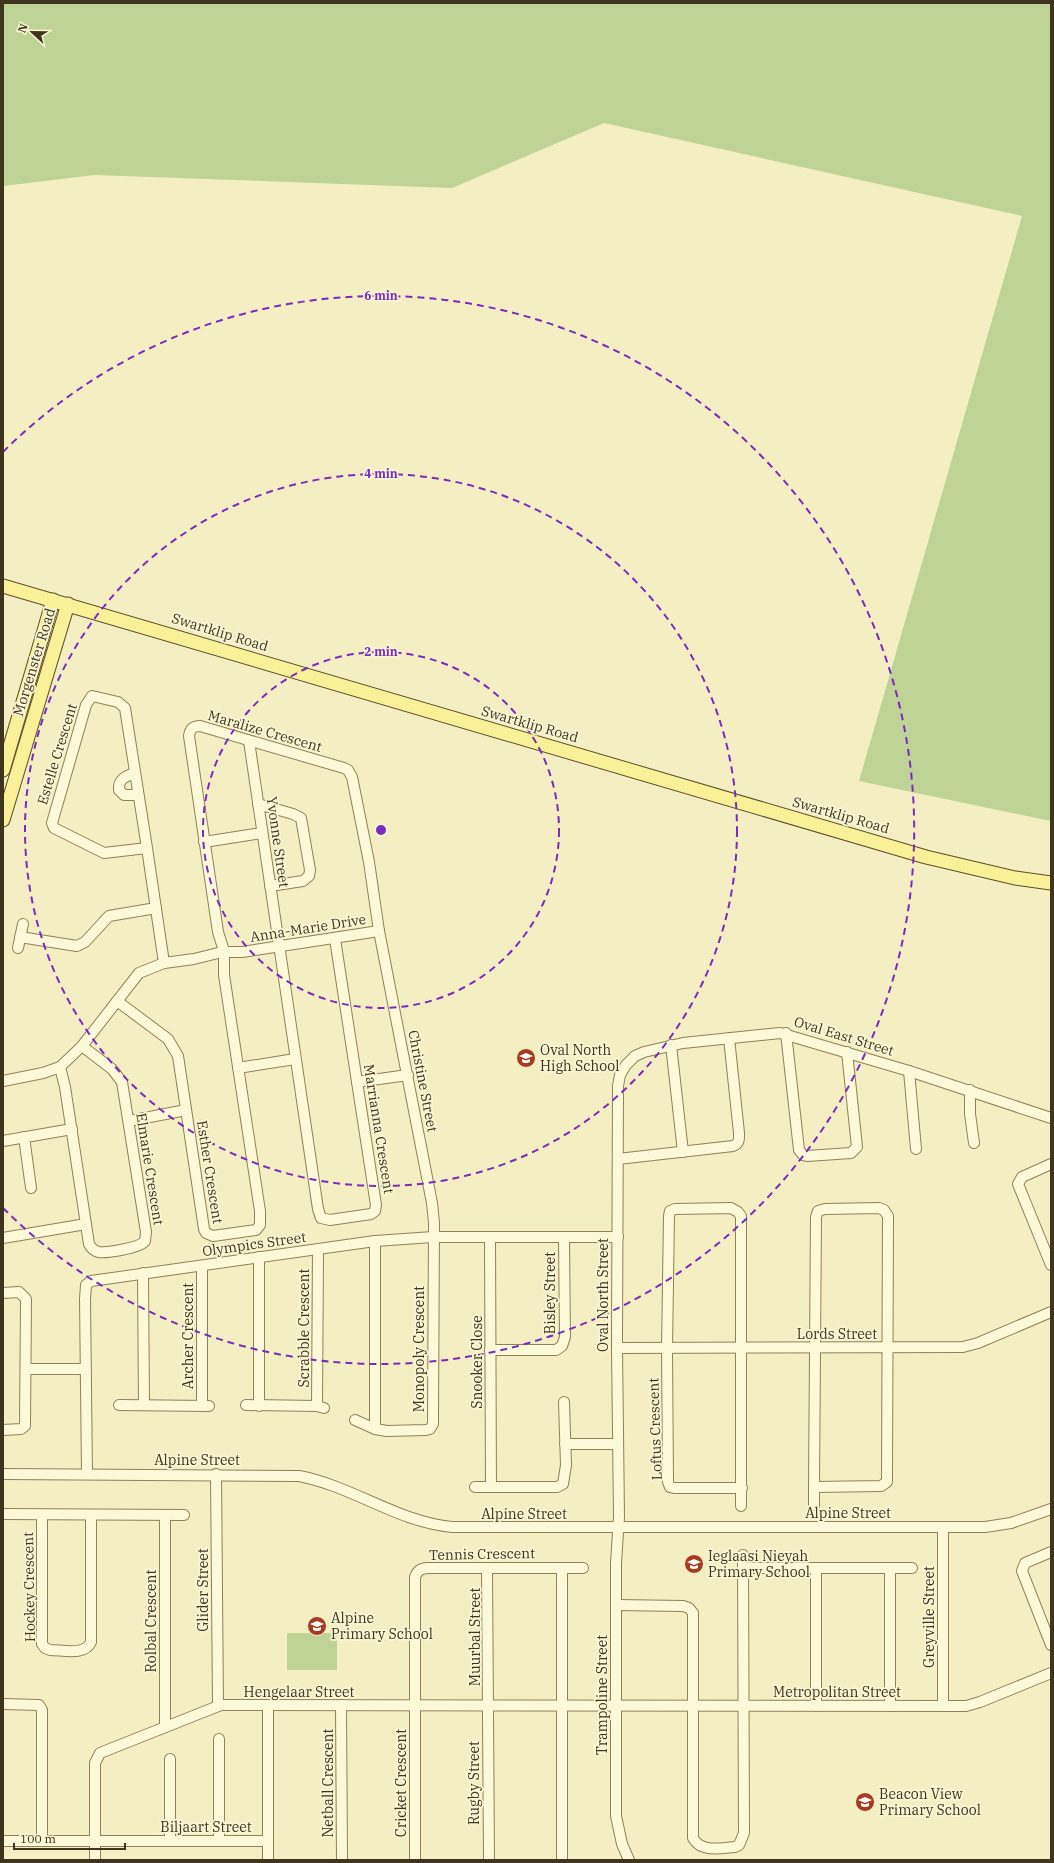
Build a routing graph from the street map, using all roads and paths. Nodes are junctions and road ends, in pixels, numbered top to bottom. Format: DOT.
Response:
graph roads {
  1 [pos="3,586"];
  2 [pos="53,600"];
  3 [pos="68,604"];
  4 [pos="249,741"];
  5 [pos="3,770"];
  6 [pos="135,773"];
  7 [pos="138,795"];
  8 [pos="258,804"];
  9 [pos="3,820"];
  10 [pos="262,833"];
  11 [pos="204,842"];
  12 [pos="147,848"];
  13 [pos="1051,883"];
  14 [pos="270,886"];
  15 [pos="156,908"];
  16 [pos="23,924"];
  17 [pos="379,931"];
  18 [pos="20,937"];
  19 [pos="335,939"];
  20 [pos="278,947"];
  21 [pos="18,948"];
  22 [pos="221,955"];
  23 [pos="164,963"];
  24 [pos="117,1000"];
  25 [pos="786,1033"];
  26 [pos="729,1038"];
  27 [pos="671,1045"];
  28 [pos="82,1046"];
  29 [pos="847,1052"];
  30 [pos="295,1059"];
  31 [pos="626,1065"];
  32 [pos="60,1067"];
  33 [pos="238,1068"];
  34 [pos="909,1071"];
  35 [pos="408,1075"];
  36 [pos="3,1081"];
  37 [pos="357,1082"];
  38 [pos="970,1090"];
  39 [pos="186,1110"];
  40 [pos="1051,1118"];
  41 [pos="129,1121"];
  42 [pos="72,1129"];
  43 [pos="24,1137"];
  44 [pos="3,1140"];
  45 [pos="974,1143"];
  46 [pos="916,1149"];
  47 [pos="683,1152"];
  48 [pos="618,1158"];
  49 [pos="1051,1164"];
  50 [pos="31,1188"];
  51 [pos="86,1224"];
  52 [pos="433,1237"];
  53 [pos="490,1237"];
  54 [pos="618,1237"];
  55 [pos="3,1238"];
  56 [pos="564,1238"];
  57 [pos="375,1241"];
  58 [pos="318,1250"];
  59 [pos="259,1257"];
  60 [pos="1051,1265"];
  61 [pos="202,1266"];
  62 [pos="144,1273"];
  63 [pos="3,1293"];
  64 [pos="1051,1312"];
  65 [pos="617,1348"];
  66 [pos="667,1348"];
  67 [pos="741,1348"];
  68 [pos="815,1348"];
  69 [pos="888,1348"];
  70 [pos="490,1350"];
  71 [pos="85,1369"];
  72 [pos="26,1370"];
  73 [pos="564,1402"];
  74 [pos="246,1405"];
  75 [pos="119,1406"];
  76 [pos="144,1406"];
  77 [pos="259,1406"];
  78 [pos="355,1420"];
  79 [pos="375,1429"];
  80 [pos="3,1430"];
  81 [pos="565,1444"];
  82 [pos="618,1444"];
  83 [pos="3,1474"];
  84 [pos="87,1474"];
  85 [pos="216,1474"];
  86 [pos="491,1487"];
  87 [pos="814,1487"];
  88 [pos="475,1488"];
  89 [pos="742,1488"];
  90 [pos="814,1505"];
  91 [pos="742,1506"];
  92 [pos="1051,1509"];
  93 [pos="3,1514"];
  94 [pos="42,1515"];
  95 [pos="91,1515"];
  96 [pos="165,1515"];
  97 [pos="184,1515"];
  98 [pos="943,1527"];
  99 [pos="617,1528"];
  100 [pos="1051,1552"];
  101 [pos="743,1554"];
  102 [pos="488,1568"];
  103 [pos="562,1568"];
  104 [pos="583,1568"];
  105 [pos="743,1568"];
  106 [pos="816,1568"];
  107 [pos="890,1568"];
  108 [pos="912,1568"];
  109 [pos="617,1605"];
  110 [pos="1051,1645"];
  111 [pos="1051,1673"];
  112 [pos="3,1704"];
  113 [pos="341,1705"];
  114 [pos="218,1706"];
  115 [pos="268,1706"];
  116 [pos="414,1706"];
  117 [pos="488,1706"];
  118 [pos="562,1706"];
  119 [pos="616,1706"];
  120 [pos="694,1706"];
  121 [pos="743,1706"];
  122 [pos="816,1706"];
  123 [pos="890,1706"];
  124 [pos="943,1706"];
  125 [pos="165,1727"];
  126 [pos="219,1739"];
  127 [pos="170,1759"];
  128 [pos="3,1841"];
  129 [pos="42,1841"];
  130 [pos="95,1841"];
  131 [pos="170,1841"];
  132 [pos="219,1841"];
  133 [pos="268,1841"];
  134 [pos="95,1860"];
  135 [pos="268,1860"];
  136 [pos="342,1860"];
  137 [pos="415,1860"];
  138 [pos="489,1860"];
  139 [pos="562,1860"];
  140 [pos="629,1860"];
  1 -- 2 [label="main road, Swartklip Road"];
  2 -- 3 [label="main road, Swartklip Road"];
  2 -- 5 [label="main road, Morgenster Road"];
  3 -- 9 [label="main road, Morgenster Road"];
  3 -- 13 [label="main road, Swartklip Road"];
  4 -- 8 [label="street, Yvonne Street"];
  4 -- 11 [label="street, Maralize Crescent"];
  4 -- 17 [label="street, Maralize Crescent"];
  6 -- 7 [label="street, Estelle Crescent"];
  6 -- 7 [label="street"];
  6 -- 12 [label="street, Estelle Crescent"];
  7 -- 12 [label="street, Estelle Crescent"];
  8 -- 10 [label="street, Yvonne Street"];
  8 -- 14 [label="street"];
  10 -- 11 [label="street"];
  10 -- 14 [label="street, Yvonne Street"];
  11 -- 22 [label="street, Maralize Crescent"];
  12 -- 15 [label="street, Estelle Crescent"];
  14 -- 20 [label="street, Yvonne Street"];
  15 -- 18 [label="street"];
  15 -- 23 [label="street, Estelle Crescent"];
  16 -- 18 [label="street"];
  17 -- 19 [label="street, Anna-Marie Drive"];
  17 -- 35 [label="street, Christine Street"];
  18 -- 21 [label="street"];
  19 -- 20 [label="street, Anna-Marie Drive"];
  19 -- 37 [label="street, Marrianna Crescent"];
  20 -- 22 [label="street, Anna-Marie Drive"];
  20 -- 30 [label="street, Marrianna Crescent"];
  22 -- 23 [label="street, Anna-Marie Drive"];
  22 -- 33 [label="street, Esther Crescent"];
  23 -- 24 [label="street, Anna-Marie Drive"];
  24 -- 28 [label="street, Anna-Marie Drive"];
  24 -- 39 [label="street, Esther Crescent"];
  25 -- 26 [label="street, Oval East Street"];
  25 -- 29 [label="street, Oval East Street"];
  25 -- 29 [label="street"];
  26 -- 27 [label="street, Oval East Street"];
  26 -- 47 [label="street"];
  27 -- 31 [label="street, Oval East Street"];
  27 -- 47 [label="street"];
  28 -- 32 [label="street, Anna-Marie Drive"];
  28 -- 41 [label="street, Elmarie Crescent"];
  29 -- 34 [label="street, Oval East Street"];
  30 -- 33 [label="street"];
  30 -- 37 [label="street, Marrianna Crescent"];
  31 -- 48 [label="street, Oval North Street"];
  32 -- 36 [label="street, Anna-Marie Drive"];
  32 -- 42 [label="street, Elmarie Crescent"];
  33 -- 39 [label="street, Esther Crescent"];
  34 -- 38 [label="street, Oval East Street"];
  34 -- 46 [label="street"];
  35 -- 37 [label="street"];
  35 -- 52 [label="street, Christine Street"];
  38 -- 40 [label="street, Oval East Street"];
  38 -- 45 [label="street"];
  39 -- 41 [label="street"];
  41 -- 51 [label="street, Elmarie Crescent"];
  42 -- 43 [label="street"];
  42 -- 51 [label="street, Elmarie Crescent"];
  43 -- 44 [label="street"];
  43 -- 50 [label="street"];
  47 -- 48 [label="street"];
  48 -- 54 [label="street, Oval North Street"];
  49 -- 60 [label="street"];
  51 -- 55 [label="street"];
  52 -- 53 [label="street, Olympics Street"];
  52 -- 57 [label="street, Olympics Street"];
  52 -- 79 [label="street, Monopoly Crescent"];
  53 -- 56 [label="street, Olympics Street"];
  53 -- 70 [label="street, Snooker Close"];
  54 -- 56 [label="street, Olympics Street"];
  54 -- 65 [label="street, Oval North Street"];
  56 -- 70 [label="street, Bisley Street"];
  57 -- 58 [label="street, Olympics Street"];
  57 -- 79 [label="street"];
  58 -- 59 [label="street, Olympics Street"];
  58 -- 77 [label="street, Scrabble Crescent"];
  59 -- 61 [label="street, Olympics Street"];
  59 -- 77 [label="street"];
  61 -- 62 [label="street, Olympics Street"];
  61 -- 76 [label="street, Archer Crescent"];
  62 -- 71 [label="street, Olympics Street"];
  62 -- 76 [label="street"];
  63 -- 72 [label="street"];
  64 -- 69 [label="street, Lords Street"];
  65 -- 66 [label="street, Lords Street"];
  65 -- 82 [label="street, Oval North Street"];
  66 -- 67 [label="street, Lords Street"];
  66 -- 67 [label="street"];
  66 -- 89 [label="street, Loftus Crescent"];
  67 -- 68 [label="street, Lords Street"];
  67 -- 89 [label="street"];
  68 -- 69 [label="street, Lords Street"];
  68 -- 69 [label="street"];
  68 -- 87 [label="street"];
  69 -- 87 [label="street"];
  70 -- 86 [label="street, Snooker Close"];
  71 -- 72 [label="street"];
  71 -- 84 [label="street, Olympics Street"];
  72 -- 80 [label="street"];
  73 -- 81 [label="street"];
  74 -- 77 [label="street, Scrabble Crescent"];
  75 -- 76 [label="street, Archer Crescent"];
  78 -- 79 [label="street, Monopoly Crescent"];
  81 -- 82 [label="street"];
  81 -- 86 [label="street"];
  82 -- 99 [label="street, Oval North Street"];
  83 -- 84 [label="street, Alpine Street"];
  84 -- 85 [label="street, Alpine Street"];
  85 -- 99 [label="street, Alpine Street"];
  85 -- 114 [label="street, Glider Street"];
  86 -- 88 [label="street"];
  87 -- 90 [label="street"];
  89 -- 91 [label="street"];
  92 -- 98 [label="street, Alpine Street"];
  93 -- 94 [label="street"];
  94 -- 95 [label="street"];
  94 -- 95 [label="street, Hockey Crescent"];
  95 -- 96 [label="street"];
  96 -- 97 [label="street"];
  96 -- 125 [label="street, Rolbal Crescent"];
  98 -- 99 [label="street, Alpine Street"];
  98 -- 124 [label="street, Greyville Street"];
  99 -- 109 [label="street, Trampoline Street"];
  100 -- 110 [label="street"];
  101 -- 105 [label="street"];
  102 -- 103 [label="street, Tennis Crescent"];
  102 -- 116 [label="street, Tennis Crescent"];
  102 -- 117 [label="street, Muurbal Street"];
  103 -- 104 [label="street, Tennis Crescent"];
  103 -- 118 [label="street"];
  105 -- 106 [label="street"];
  105 -- 121 [label="street"];
  106 -- 107 [label="street"];
  106 -- 122 [label="street"];
  107 -- 108 [label="street"];
  107 -- 123 [label="street"];
  109 -- 119 [label="street, Trampoline Street"];
  109 -- 120 [label="street"];
  111 -- 124 [label="street, Metropolitan Street"];
  112 -- 129 [label="street"];
  113 -- 115 [label="street, Hengelaar Street"];
  113 -- 116 [label="street, Hengelaar Street"];
  113 -- 136 [label="street, Netball Crescent"];
  114 -- 115 [label="street, Hengelaar Street"];
  114 -- 125 [label="street, Hengelaar Street"];
  115 -- 133 [label="street"];
  116 -- 117 [label="street, Hengelaar Street"];
  116 -- 137 [label="street, Cricket Crescent"];
  117 -- 118 [label="street, Hengelaar Street"];
  117 -- 138 [label="street, Rugby Street"];
  118 -- 119 [label="street, Hengelaar Street"];
  118 -- 139 [label="street"];
  119 -- 120 [label="street, Metropolitan Street"];
  119 -- 140 [label="street, Trampoline Street"];
  120 -- 121 [label="street, Metropolitan Street"];
  120 -- 121 [label="street"];
  121 -- 122 [label="street, Metropolitan Street"];
  122 -- 123 [label="street, Metropolitan Street"];
  123 -- 124 [label="street, Metropolitan Street"];
  125 -- 130 [label="street, Hengelaar Street"];
  126 -- 132 [label="street"];
  127 -- 131 [label="street"];
  128 -- 129 [label="street"];
  129 -- 130 [label="street, Biljaart Street"];
  130 -- 131 [label="street, Biljaart Street"];
  130 -- 134 [label="street, Hengelaar Street"];
  131 -- 132 [label="street, Biljaart Street"];
  132 -- 133 [label="street, Biljaart Street"];
  133 -- 135 [label="street"];
}
